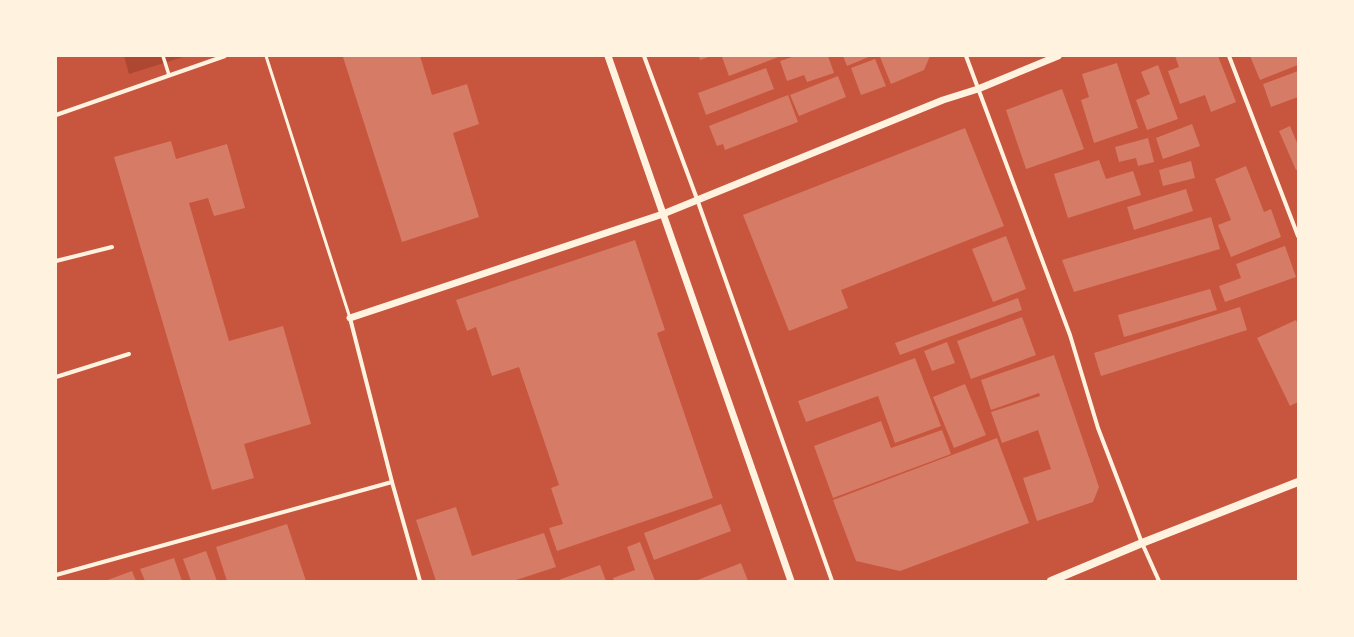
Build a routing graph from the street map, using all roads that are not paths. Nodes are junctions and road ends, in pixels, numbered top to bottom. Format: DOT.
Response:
graph roads {
  1 [pos="162,56"];
  2 [pos="225,56"];
  3 [pos="266,56"];
  4 [pos="608,56"];
  5 [pos="644,56"];
  6 [pos="966,56"];
  7 [pos="1058,56"];
  8 [pos="1229,56"];
  9 [pos="169,76"];
  10 [pos="978,89"];
  11 [pos="56,116"];
  12 [pos="697,199"];
  13 [pos="663,214"];
  14 [pos="1298,236"];
  15 [pos="112,247"];
  16 [pos="56,261"];
  17 [pos="350,318"];
  18 [pos="129,354"];
  19 [pos="56,377"];
  20 [pos="392,482"];
  21 [pos="1298,482"];
  22 [pos="1142,543"];
  23 [pos="56,575"];
  24 [pos="420,581"];
  25 [pos="791,581"];
  26 [pos="832,581"];
  27 [pos="1051,581"];
  28 [pos="1159,581"];
  1 -- 9 [label="street"];
  2 -- 9 [label="street"];
  3 -- 17 [label="lane"];
  4 -- 13 [label="street"];
  5 -- 12 [label="street"];
  6 -- 10 [label="street"];
  7 -- 10 [label="street"];
  8 -- 14 [label="street"];
  9 -- 11 [label="street"];
  10 -- 12 [label="street"];
  10 -- 22 [label="street"];
  12 -- 13 [label="street"];
  12 -- 26 [label="street"];
  13 -- 17 [label="street"];
  13 -- 25 [label="street"];
  15 -- 16 [label="street"];
  17 -- 20 [label="street"];
  18 -- 19 [label="street"];
  20 -- 23 [label="street"];
  20 -- 24 [label="street"];
  21 -- 22 [label="main road"];
  22 -- 27 [label="main road"];
  22 -- 28 [label="street"];
}
